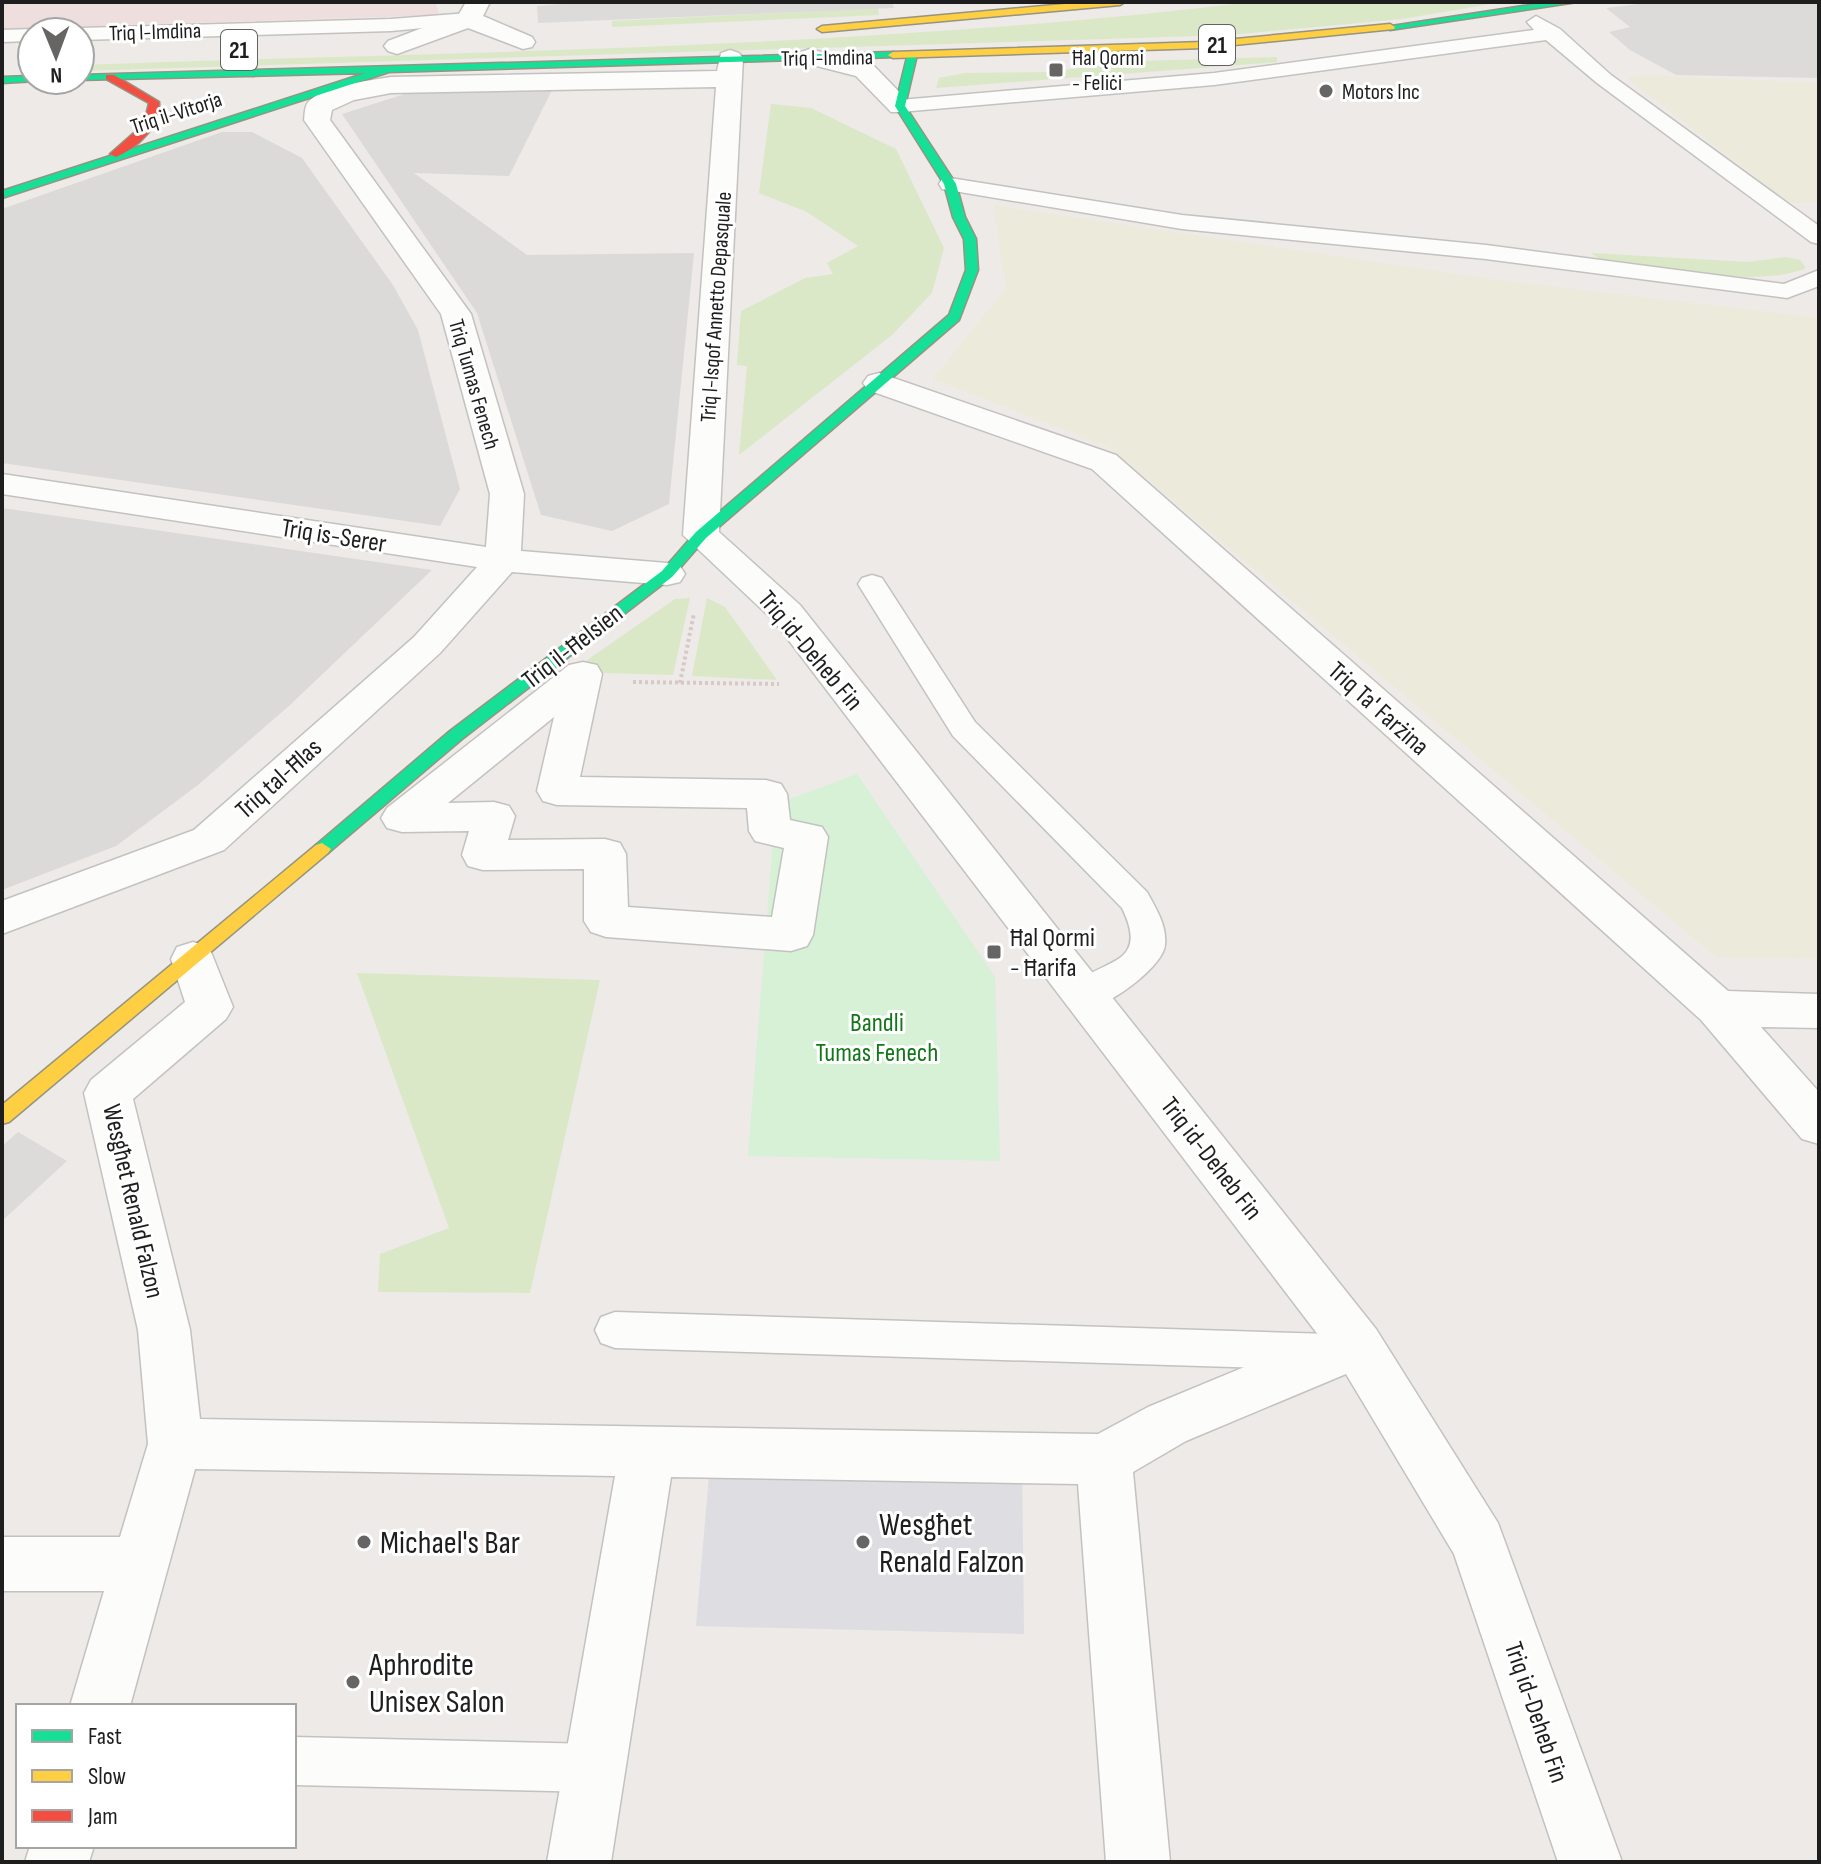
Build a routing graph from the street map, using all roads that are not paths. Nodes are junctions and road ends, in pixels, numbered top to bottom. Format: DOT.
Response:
graph roads {
  1 [pos="1120,2"];
  2 [pos="1572,2"];
  3 [pos="1551,4"];
  4 [pos="473,10"];
  5 [pos="1519,11"];
  6 [pos="803,31"];
  7 [pos="1553,33"];
  8 [pos="96,34"];
  9 [pos="530,42"];
  10 [pos="387,53"];
  11 [pos="912,55"];
  12 [pos="810,57"];
  13 [pos="730,68"];
  14 [pos="96,77"];
  15 [pos="110,77"];
  16 [pos="900,106"];
  17 [pos="111,158"];
  18 [pos="950,184"];
  19 [pos="2,195"];
  20 [pos="1819,237"];
  21 [pos="1819,277"];
  22 [pos="879,383"];
  23 [pos="2,484"];
  24 [pos="701,535"];
  25 [pos="503,560"];
  26 [pos="667,574"];
  27 [pos="872,584"];
  28 [pos="474,741"];
  29 [pos="2,918"];
  30 [pos="193,959"];
  31 [pos="1085,995"];
  32 [pos="1717,1008"];
  33 [pos="1819,1011"];
  34 [pos="2,1116"];
  35 [pos="1819,1125"];
  36 [pos="615,1330"];
  37 [pos="1348,1349"];
  38 [pos="175,1444"];
  39 [pos="647,1452"];
  40 [pos="1104,1459"];
  41 [pos="2,1564"];
  42 [pos="139,1564"];
  43 [pos="101,1704"];
  44 [pos="296,1761"];
  45 [pos="595,1768"];
  46 [pos="579,1862"];
  47 [pos="1138,1862"];
  48 [pos="1590,1862"];
  1 -- 6 [label="main road, Triq l-Imdina"];
  2 -- 3 [label="main road, Triq l-Imdina / 21"];
  3 -- 5 [label="main road, Triq l-Imdina / 21"];
  4 -- 8 [label="lane, Triq l-Imdina"];
  4 -- 9 [label="street"];
  4 -- 10 [label="street"];
  5 -- 7 [label="lane"];
  5 -- 11 [label="main road, Triq l-Imdina / 21"];
  7 -- 16 [label="lane"];
  7 -- 20 [label="lane"];
  9 -- 10 [label="main road, Triq l-Imdina / 21"];
  10 -- 13 [label="main road, Triq l-Imdina / 21"];
  10 -- 15 [label="main road, Triq l-Imdina / 21"];
  10 -- 17 [label="main road, Triq il-Vitorja"];
  11 -- 12 [label="main road, Triq l-Imdina / 21"];
  11 -- 16 [label="main road"];
  12 -- 13 [label="main road, Triq l-Imdina / 21"];
  12 -- 16 [label="street, Triq il-Ħelsien"];
  13 -- 24 [label="street, Triq l-Isqof Annetto Depasquale"];
  13 -- 25 [label="street, Triq Tumas Fenech"];
  14 -- 15 [label="main road, Triq l-Imdina / 21"];
  15 -- 17 [label="main road, Triq il-Vitorja"];
  16 -- 18 [label="main road, Triq il-Ħelsien"];
  17 -- 19 [label="main road, Triq il-Vitorja"];
  18 -- 21 [label="lane"];
  18 -- 22 [label="main road, Triq il-Ħelsien"];
  22 -- 24 [label="main road, Triq il-Ħelsien"];
  22 -- 32 [label="street, Triq Ta' Farżina"];
  23 -- 25 [label="street, Triq is-Serer"];
  24 -- 26 [label="main road, Triq il-Ħelsien"];
  24 -- 31 [label="street, Triq id-Deheb Fin"];
  25 -- 26 [label="street, Triq is-Serer"];
  25 -- 29 [label="street, Triq tal-Ħlas"];
  26 -- 28 [label="main road, Triq il-Ħelsien"];
  27 -- 31 [label="lane"];
  28 -- 28 [label="street"];
  28 -- 30 [label="main road, Triq il-Ħelsien"];
  30 -- 34 [label="main road, Triq il-Ħelsien"];
  30 -- 38 [label="street, Wesgħet Renald Falzon"];
  31 -- 37 [label="street, Triq id-Deheb Fin"];
  32 -- 33 [label="street"];
  32 -- 35 [label="street, Triq Ta' Farżina"];
  36 -- 37 [label="lane"];
  37 -- 40 [label="street"];
  37 -- 48 [label="street, Triq id-Deheb Fin"];
  38 -- 39 [label="street"];
  38 -- 42 [label="street, Wesgħet Renald Falzon"];
  39 -- 40 [label="street"];
  39 -- 45 [label="street"];
  40 -- 47 [label="street"];
  41 -- 42 [label="street"];
  42 -- 43 [label="street, Wesgħet Renald Falzon"];
  44 -- 45 [label="lane"];
  45 -- 46 [label="street"];
}
